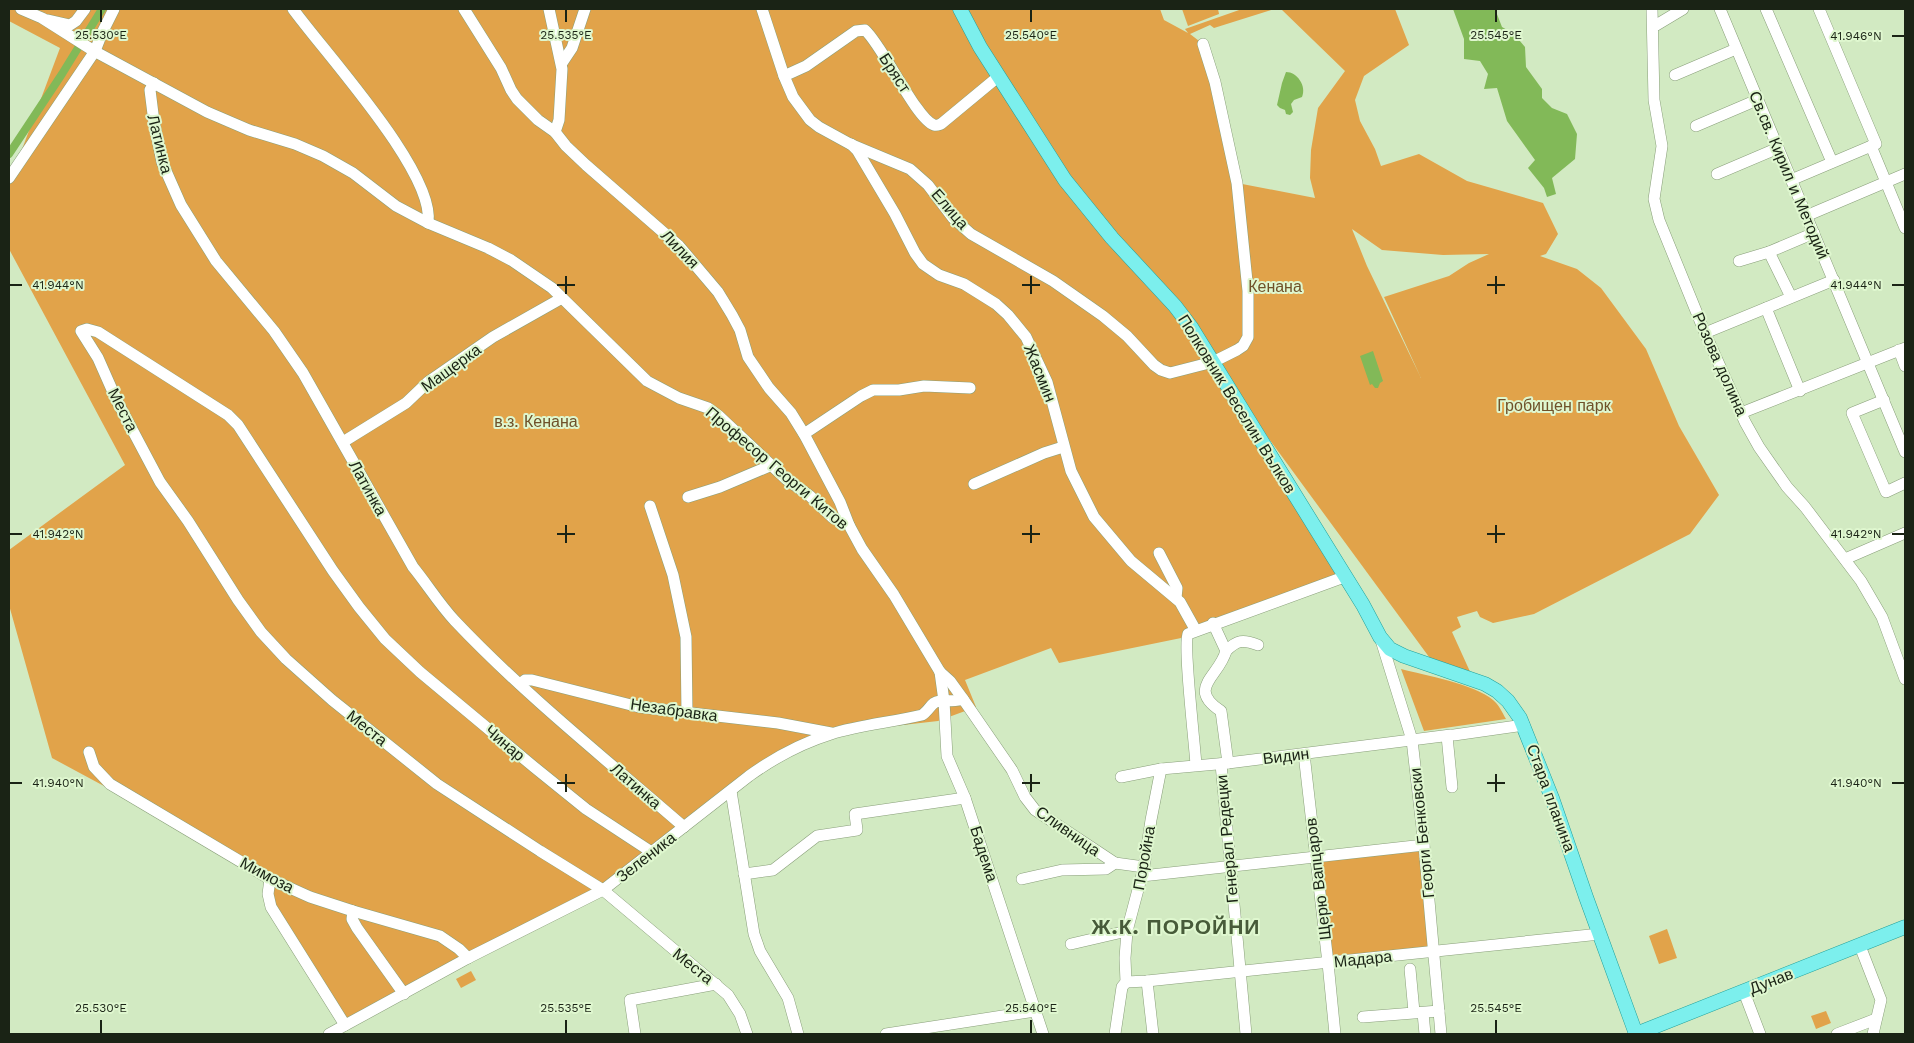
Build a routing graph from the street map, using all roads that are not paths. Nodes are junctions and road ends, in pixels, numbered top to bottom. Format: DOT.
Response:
graph roads {
  1 [pos="21,9"];
  2 [pos="84,9"];
  3 [pos="114,9"];
  4 [pos="293,9"];
  5 [pos="464,9"];
  6 [pos="549,9"];
  7 [pos="584,9"];
  8 [pos="762,9"];
  9 [pos="960,9"];
  10 [pos="1652,9"];
  11 [pos="1683,9"];
  12 [pos="1720,9"];
  13 [pos="1766,9"];
  14 [pos="1819,9"];
  15 [pos="42,18"];
  16 [pos="1653,27"];
  17 [pos="1203,44"];
  18 [pos="1736,48"];
  19 [pos="95,51"];
  20 [pos="562,63"];
  21 [pos="1675,75"];
  22 [pos="784,76"];
  23 [pos="999,76"];
  24 [pos="154,83"];
  25 [pos="1757,100"];
  26 [pos="1696,126"];
  27 [pos="555,132"];
  28 [pos="850,144"];
  29 [pos="1874,145"];
  30 [pos="1778,148"];
  31 [pos="1832,162"];
  32 [pos="1717,174"];
  33 [pos="1905,174"];
  34 [pos="9,178"];
  35 [pos="1791,180"];
  36 [pos="1886,182"];
  37 [pos="1806,216"];
  38 [pos="428,222"];
  39 [pos="1905,228"];
  40 [pos="1814,233"];
  41 [pos="1769,252"];
  42 [pos="1739,261"];
  43 [pos="1834,280"];
  44 [pos="1791,297"];
  45 [pos="562,298"];
  46 [pos="1766,308"];
  47 [pos="81,330"];
  48 [pos="1705,333"];
  49 [pos="1902,349"];
  50 [pos="1213,362"];
  51 [pos="1868,363"];
  52 [pos="1905,366"];
  53 [pos="970,388"];
  54 [pos="1800,391"];
  55 [pos="1884,400"];
  56 [pos="1742,413"];
  57 [pos="804,434"];
  58 [pos="343,442"];
  59 [pos="1904,445"];
  60 [pos="1063,447"];
  61 [pos="772,465"];
  62 [pos="1905,483"];
  63 [pos="974,484"];
  64 [pos="688,497"];
  65 [pos="650,506"];
  66 [pos="849,525"];
  67 [pos="1905,533"];
  68 [pos="1159,553"];
  69 [pos="1845,559"];
  70 [pos="1344,576"];
  71 [pos="1176,598"];
  72 [pos="1212,624"];
  73 [pos="1195,630"];
  74 [pos="1380,637"];
  75 [pos="1258,645"];
  76 [pos="1226,651"];
  77 [pos="940,672"];
  78 [pos="1905,679"];
  79 [pos="520,684"];
  80 [pos="963,700"];
  81 [pos="944,701"];
  82 [pos="687,713"];
  83 [pos="1524,726"];
  84 [pos="832,734"];
  85 [pos="1450,735"];
  86 [pos="1412,740"];
  87 [pos="89,752"];
  88 [pos="1304,754"];
  89 [pos="1224,764"];
  90 [pos="1196,765"];
  91 [pos="1161,769"];
  92 [pos="1121,777"];
  93 [pos="1452,787"];
  94 [pos="731,790"];
  95 [pos="965,798"];
  96 [pos="684,827"];
  97 [pos="1424,845"];
  98 [pos="653,852"];
  99 [pos="1315,857"];
  100 [pos="1115,863"];
  101 [pos="1229,866"];
  102 [pos="1143,871"];
  103 [pos="744,874"];
  104 [pos="270,879"];
  105 [pos="1022,879"];
  106 [pos="603,890"];
  107 [pos="353,911"];
  108 [pos="1905,927"];
  109 [pos="1127,931"];
  110 [pos="1600,934"];
  111 [pos="1071,944"];
  112 [pos="1860,946"];
  113 [pos="1434,952"];
  114 [pos="468,958"];
  115 [pos="1328,963"];
  116 [pos="1410,969"];
  117 [pos="1240,972"];
  118 [pos="1147,981"];
  119 [pos="1126,982"];
  120 [pos="716,984"];
  121 [pos="1744,992"];
  122 [pos="404,994"];
  123 [pos="1439,1011"];
  124 [pos="1035,1012"];
  125 [pos="1418,1013"];
  126 [pos="1363,1017"];
  127 [pos="1876,1019"];
  128 [pos="344,1025"];
  129 [pos="329,1034"];
  130 [pos="635,1034"];
  131 [pos="747,1034"];
  132 [pos="798,1034"];
  133 [pos="886,1034"];
  134 [pos="1043,1034"];
  135 [pos="1115,1034"];
  136 [pos="1153,1034"];
  137 [pos="1246,1034"];
  138 [pos="1335,1034"];
  139 [pos="1425,1034"];
  140 [pos="1441,1034"];
  141 [pos="1636,1034"];
  142 [pos="1760,1034"];
  143 [pos="1838,1034"];
  144 [pos="1873,1034"];
  1 -- 15 [label="street, Професор Георги Китов"];
  2 -- 15 [label="street"];
  3 -- 19 [label="street"];
  4 -- 38 [label="street"];
  5 -- 27 [label="street, Лилия"];
  6 -- 20 [label="street"];
  7 -- 20 [label="street"];
  8 -- 22 [label="street, Елица"];
  9 -- 23 [label="main road, Полковник Веселин Вълков"];
  10 -- 16 [label="street, Розова долина"];
  11 -- 16 [label="street"];
  12 -- 18 [label="street, Св.св. Кирил и Методий"];
  13 -- 31 [label="street"];
  14 -- 29 [label="street"];
  15 -- 19 [label="street, Професор Георги Китов"];
  16 -- 48 [label="street, Розова долина"];
  17 -- 50 [label="street, Елица"];
  18 -- 21 [label="street"];
  18 -- 25 [label="street, Св.св. Кирил и Методий"];
  19 -- 24 [label="street, Професор Георги Китов"];
  19 -- 34 [label="street"];
  20 -- 27 [label="street"];
  22 -- 23 [label="street, Бряст"];
  22 -- 28 [label="street, Елица"];
  23 -- 50 [label="main road, Полковник Веселин Вълков"];
  24 -- 38 [label="street, Професор Георги Китов"];
  24 -- 58 [label="street, Латинка"];
  25 -- 26 [label="street"];
  25 -- 30 [label="street, Св.св. Кирил и Методий"];
  27 -- 57 [label="street, Лилия"];
  28 -- 50 [label="street, Елица"];
  28 -- 60 [label="street, Жасмин"];
  29 -- 31 [label="street"];
  29 -- 36 [label="street"];
  30 -- 32 [label="street"];
  30 -- 35 [label="street, Св.св. Кирил и Методий"];
  31 -- 35 [label="street"];
  33 -- 36 [label="street"];
  35 -- 37 [label="street, Св.св. Кирил и Методий"];
  36 -- 37 [label="street"];
  36 -- 39 [label="street"];
  37 -- 40 [label="street, Св.св. Кирил и Методий"];
  38 -- 45 [label="street, Професор Георги Китов"];
  40 -- 41 [label="street"];
  40 -- 43 [label="street, Св.св. Кирил и Методий"];
  41 -- 42 [label="street"];
  41 -- 44 [label="street"];
  43 -- 44 [label="street"];
  43 -- 51 [label="street, Св.св. Кирил и Методий"];
  44 -- 46 [label="street"];
  45 -- 58 [label="street, Мащерка"];
  45 -- 61 [label="street, Професор Георги Китов"];
  46 -- 48 [label="street"];
  46 -- 54 [label="street"];
  47 -- 98 [label="street, Чинар"];
  47 -- 106 [label="street, Места"];
  48 -- 56 [label="street, Розова долина"];
  49 -- 51 [label="street"];
  49 -- 52 [label="street"];
  50 -- 70 [label="main road, Полковник Веселин Вълков"];
  51 -- 54 [label="street"];
  51 -- 55 [label="street, Св.св. Кирил и Методий"];
  53 -- 57 [label="street"];
  54 -- 56 [label="street"];
  55 -- 59 [label="street, Св.св. Кирил и Методий"];
  55 -- 62 [label="street"];
  56 -- 69 [label="street, Розова долина"];
  57 -- 66 [label="street, Лилия"];
  58 -- 79 [label="street, Латинка"];
  60 -- 63 [label="street"];
  60 -- 71 [label="street, Жасмин"];
  61 -- 64 [label="street"];
  61 -- 66 [label="street, Професор Георги Китов"];
  65 -- 82 [label="street"];
  66 -- 77 [label="street, Професор Георги Китов"];
  67 -- 69 [label="street"];
  68 -- 71 [label="street"];
  69 -- 78 [label="street, Розова долина"];
  70 -- 72 [label="street"];
  70 -- 74 [label="main road, Полковник Веселин Вълков"];
  71 -- 73 [label="street, Жасмин"];
  72 -- 73 [label="street"];
  72 -- 76 [label="street"];
  73 -- 90 [label="street"];
  74 -- 83 [label="main road, Стара планина"];
  74 -- 86 [label="street, Георги Бенковски"];
  75 -- 76 [label="street"];
  76 -- 89 [label="street, Генерал Редецки"];
  77 -- 80 [label="street, Сливница"];
  77 -- 81 [label="street, Бадема"];
  79 -- 82 [label="street, Незабравка"];
  79 -- 96 [label="street, Латинка"];
  80 -- 81 [label="street, Зеленика"];
  80 -- 100 [label="street, Сливница"];
  81 -- 84 [label="street, Зеленика"];
  81 -- 95 [label="street, Бадема"];
  82 -- 84 [label="street, Незабравка"];
  83 -- 85 [label="street, Видин"];
  83 -- 110 [label="main road, Стара планина"];
  84 -- 94 [label="street, Зеленика"];
  85 -- 86 [label="street, Видин"];
  85 -- 93 [label="street"];
  86 -- 88 [label="street, Видин"];
  86 -- 97 [label="street, Георги Бенковски"];
  87 -- 104 [label="street, Мимоза"];
  88 -- 89 [label="street, Видин"];
  88 -- 99 [label="street, Щерю Вапцаров"];
  89 -- 90 [label="street, Видин"];
  89 -- 101 [label="street, Генерал Редецки"];
  90 -- 91 [label="street, Видин"];
  91 -- 92 [label="street, Видин"];
  91 -- 102 [label="street, Поройна"];
  94 -- 96 [label="street, Зеленика"];
  94 -- 103 [label="street"];
  95 -- 103 [label="street"];
  95 -- 124 [label="street, Бадема"];
  96 -- 98 [label="street, Зеленика"];
  97 -- 99 [label="street, Сливница"];
  97 -- 113 [label="street, Георги Бенковски"];
  98 -- 106 [label="street, Зеленика"];
  99 -- 101 [label="street, Сливница"];
  99 -- 115 [label="street, Щерю Вапцаров"];
  100 -- 102 [label="street, Сливница"];
  100 -- 105 [label="street"];
  101 -- 102 [label="street, Сливница"];
  101 -- 117 [label="street, Генерал Редецки"];
  102 -- 109 [label="street, Поройна"];
  103 -- 132 [label="street"];
  104 -- 107 [label="street, Мимоза"];
  104 -- 128 [label="street"];
  106 -- 114 [label="street, Зеленика"];
  106 -- 120 [label="street, Места"];
  107 -- 114 [label="street, Мимоза"];
  107 -- 122 [label="street"];
  108 -- 112 [label="main road, Дунав"];
  109 -- 111 [label="street"];
  109 -- 119 [label="street, Поройна"];
  110 -- 113 [label="street, Мадара"];
  110 -- 141 [label="main road, Стара планина"];
  112 -- 121 [label="main road, Дунав"];
  112 -- 127 [label="street"];
  113 -- 115 [label="street, Мадара"];
  113 -- 123 [label="street, Георги Бенковски"];
  114 -- 122 [label="street, Зеленика"];
  115 -- 117 [label="street, Мадара"];
  115 -- 138 [label="street, Щерю Вапцаров"];
  116 -- 125 [label="street"];
  117 -- 118 [label="street, Мадара"];
  117 -- 137 [label="street, Генерал Редецки"];
  118 -- 119 [label="street, Мадара"];
  118 -- 136 [label="street"];
  119 -- 135 [label="street, Поройна"];
  120 -- 130 [label="street"];
  120 -- 131 [label="street, Места"];
  121 -- 141 [label="main road, Дунав"];
  121 -- 142 [label="street"];
  122 -- 128 [label="street, Зеленика"];
  123 -- 125 [label="street"];
  123 -- 140 [label="street, Георги Бенковски"];
  124 -- 133 [label="street"];
  124 -- 134 [label="street, Бадема"];
  125 -- 126 [label="street"];
  125 -- 139 [label="street"];
  127 -- 143 [label="street"];
  127 -- 144 [label="street"];
  128 -- 129 [label="street, Зеленика"];
}
